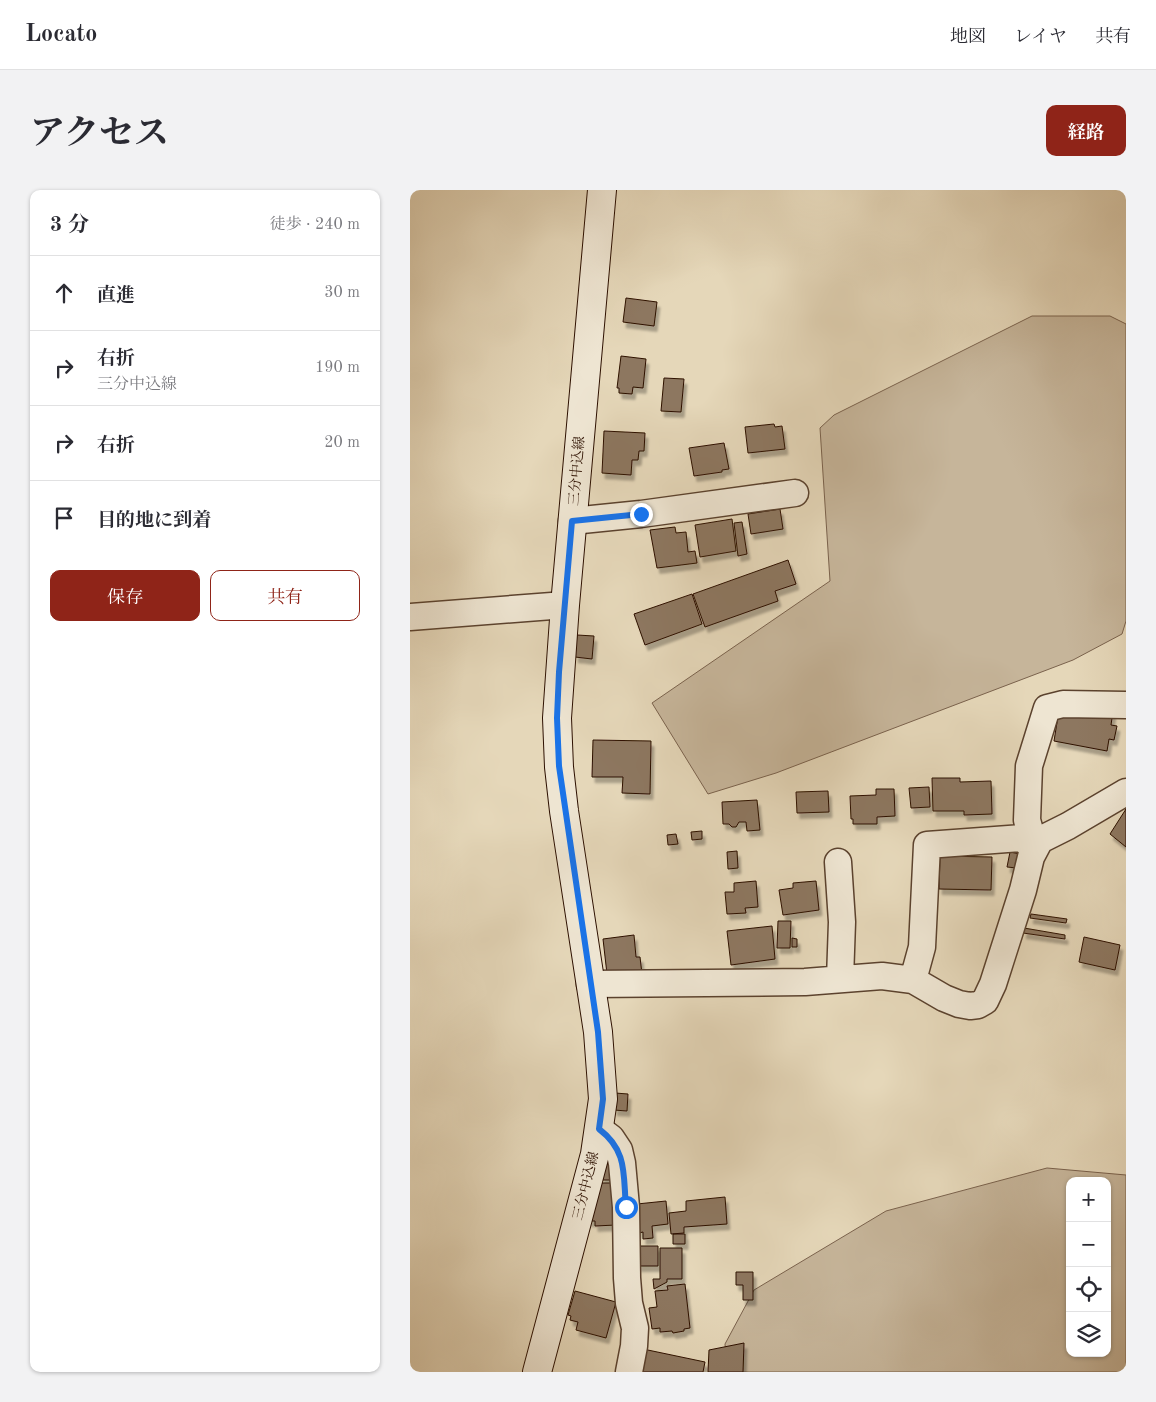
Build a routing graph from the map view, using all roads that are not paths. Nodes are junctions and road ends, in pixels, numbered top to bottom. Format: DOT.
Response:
graph roads {
  1 [pos="602,190"];
  2 [pos="795,493"];
  3 [pos="572,521"];
  4 [pos="565,605"];
  5 [pos="410,617"];
  6 [pos="1126,705"];
  7 [pos="1126,792"];
  8 [pos="1035,849"];
  9 [pos="838,862"];
  10 [pos="840,979"];
  11 [pos="913,980"];
  12 [pos="590,984"];
  13 [pos="599,1129"];
  14 [pos="537,1372"];
  15 [pos="629,1372"];
  1 -- 3 [label="main road, 三分中込線"];
  2 -- 3 [label="street"];
  3 -- 4 [label="main road, 三分中込線"];
  4 -- 5 [label="street"];
  4 -- 12 [label="main road, 三分中込線"];
  6 -- 8 [label="street"];
  7 -- 8 [label="street"];
  8 -- 11 [label="street"];
  8 -- 11 [label="street"];
  9 -- 10 [label="street"];
  10 -- 11 [label="street"];
  10 -- 12 [label="street"];
  12 -- 13 [label="main road, 三分中込線"];
  13 -- 14 [label="main road, 三分中込線"];
  13 -- 15 [label="street"];
}
